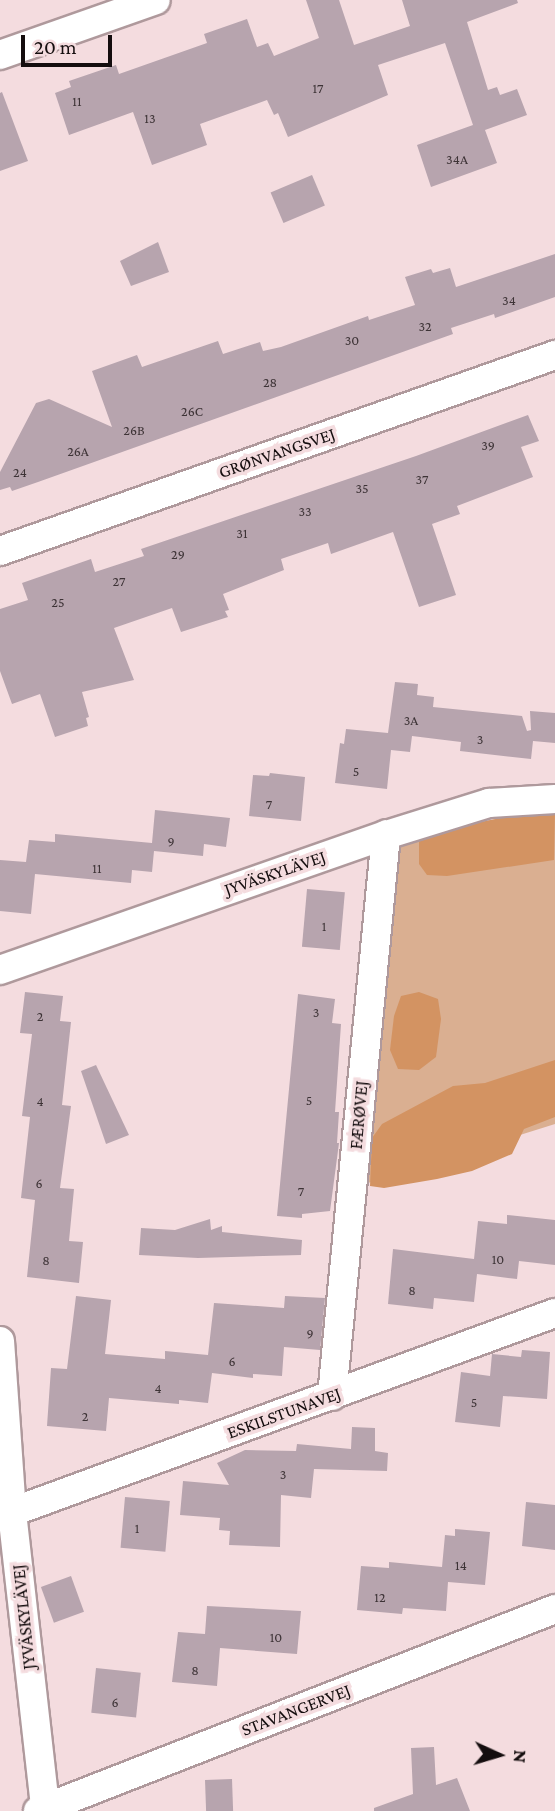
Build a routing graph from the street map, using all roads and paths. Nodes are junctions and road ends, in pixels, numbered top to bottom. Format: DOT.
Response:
graph roads {
  1 [pos="156,0"];
  2 [pos="0,55"];
  3 [pos="555,355"];
  4 [pos="0,551"];
  5 [pos="555,799"];
  6 [pos="386,835"];
  7 [pos="0,970"];
  8 [pos="555,1313"];
  9 [pos="0,1341"];
  10 [pos="332,1396"];
  11 [pos="12,1512"];
  12 [pos="555,1609"];
  13 [pos="41,1810"];
  1 -- 2 [label="street"];
  3 -- 4 [label="street, GRØNVANGSVEJ"];
  5 -- 6 [label="street, JYVÄSKYLÄVEJ"];
  6 -- 7 [label="street, JYVÄSKYLÄVEJ"];
  6 -- 10 [label="street, FÆRØVEJ"];
  8 -- 10 [label="street, ESKILSTUNAVEJ"];
  9 -- 11 [label="street, JYVÄSKYLÄVEJ"];
  10 -- 11 [label="street, ESKILSTUNAVEJ"];
  11 -- 13 [label="street, JYVÄSKYLÄVEJ"];
  12 -- 13 [label="street, STAVANGERVEJ"];
}
